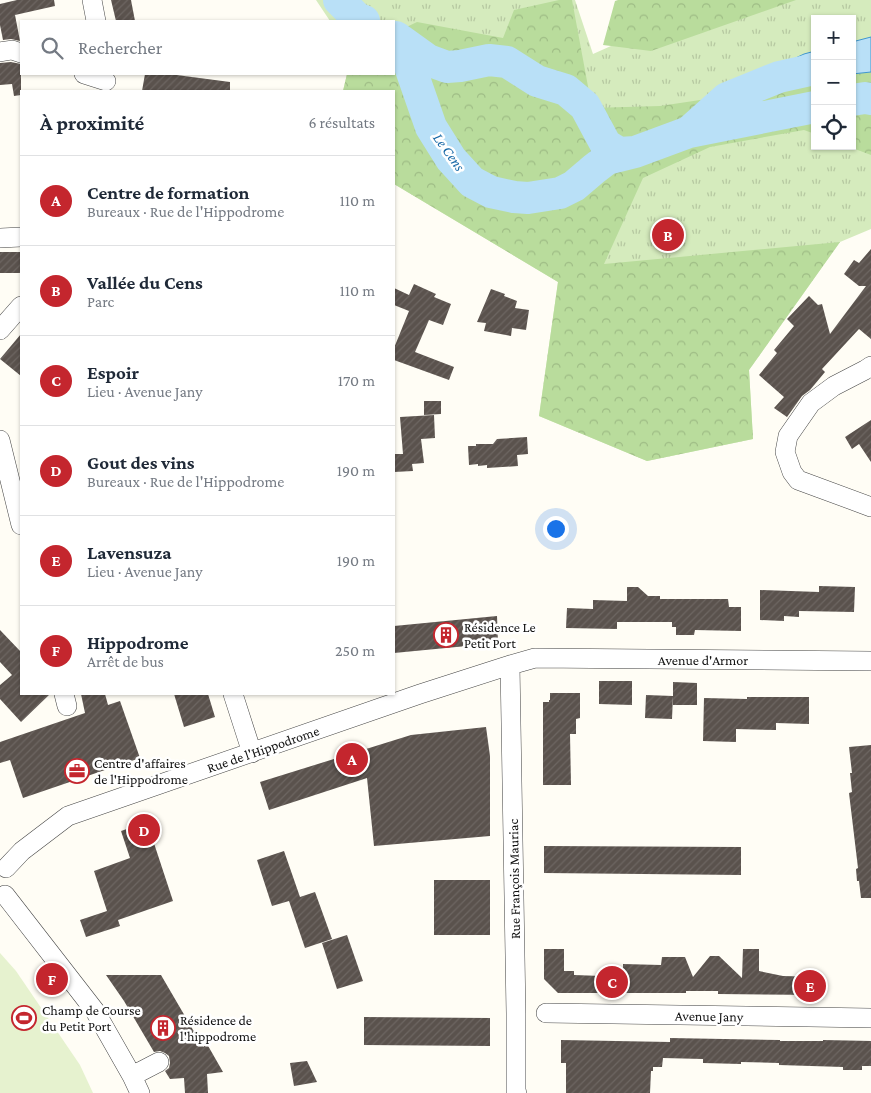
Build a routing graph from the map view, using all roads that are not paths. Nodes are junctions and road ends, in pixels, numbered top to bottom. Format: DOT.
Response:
graph roads {
  1 [pos="92,0"];
  2 [pos="96,20"];
  3 [pos="0,52"];
  4 [pos="20,53"];
  5 [pos="87,75"];
  6 [pos="106,82"];
  7 [pos="20,237"];
  8 [pos="0,238"];
  9 [pos="20,307"];
  10 [pos="0,330"];
  11 [pos="871,366"];
  12 [pos="0,440"];
  13 [pos="4,480"];
  14 [pos="871,507"];
  15 [pos="20,522"];
  16 [pos="535,658"];
  17 [pos="871,661"];
  18 [pos="510,665"];
  19 [pos="233,695"];
  20 [pos="252,753"];
  21 [pos="3,866"];
  22 [pos="2,896"];
  23 [pos="546,1013"];
  24 [pos="871,1018"];
  25 [pos="160,1062"];
  26 [pos="136,1085"];
  27 [pos="517,1093"];
  1 -- 2 [label="street"];
  3 -- 4 [label="street"];
  5 -- 6 [label="street"];
  7 -- 8 [label="street"];
  9 -- 10 [label="street"];
  11 -- 14 [label="street"];
  12 -- 13 [label="street"];
  13 -- 15 [label="street"];
  16 -- 17 [label="street, Avenue d'Armor"];
  16 -- 18 [label="street, Rue de l'Hippodrome"];
  18 -- 20 [label="street, Rue de l'Hippodrome"];
  18 -- 27 [label="street, Rue François Mauriac"];
  19 -- 20 [label="street"];
  20 -- 21 [label="street, Rue de l'Hippodrome"];
  21 -- 22 [label="street"];
  22 -- 26 [label="street"];
  23 -- 24 [label="street, Avenue Jany"];
  25 -- 26 [label="street"];
}
